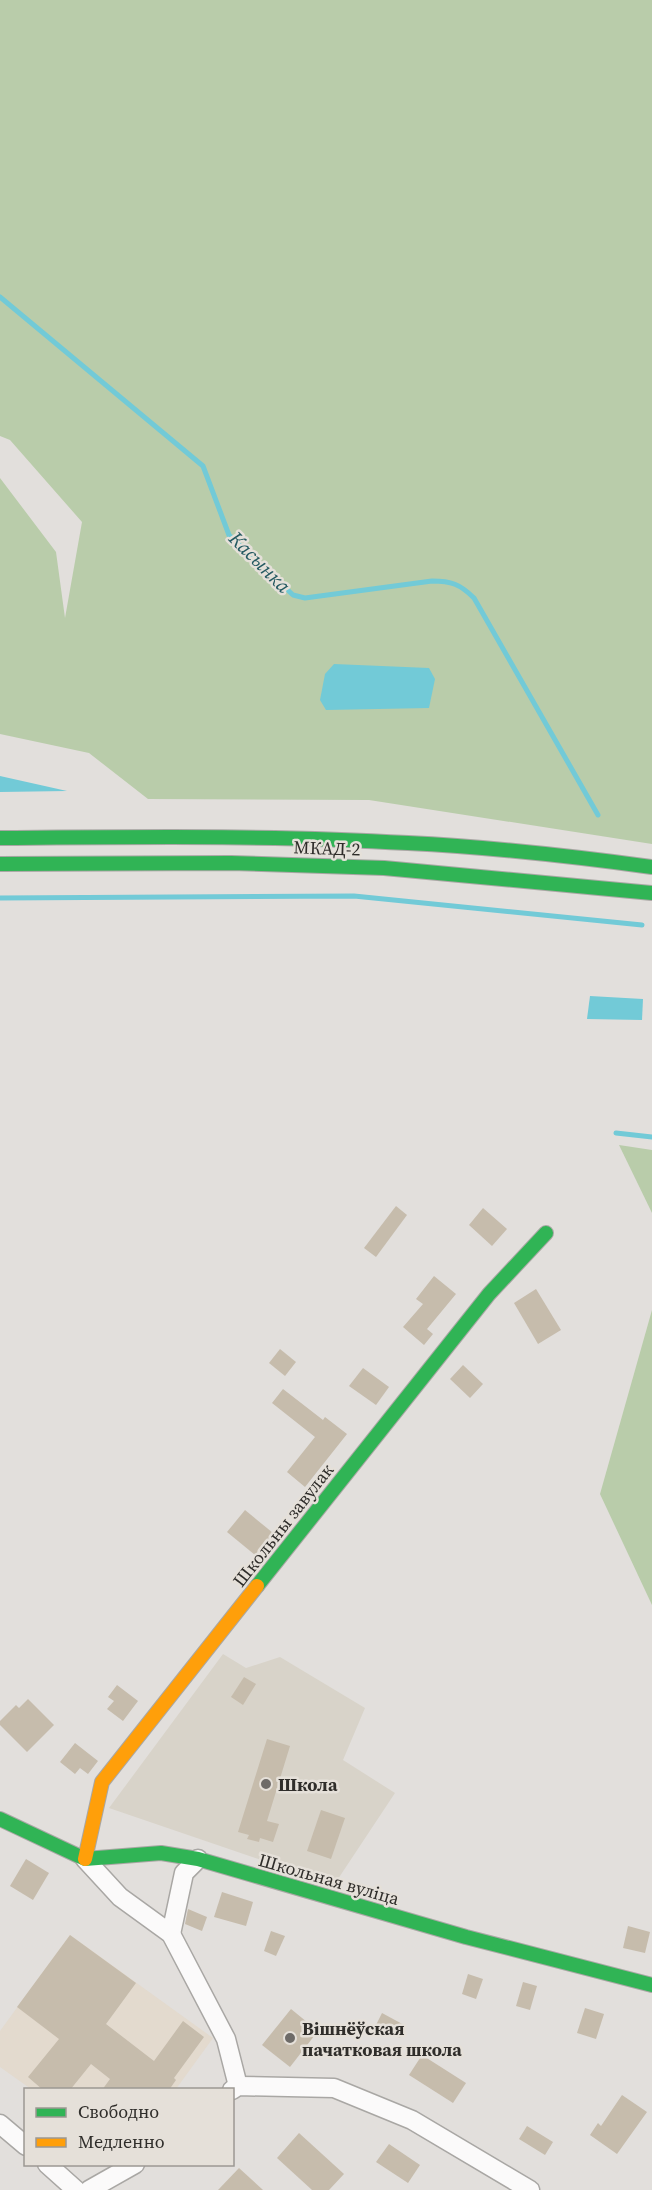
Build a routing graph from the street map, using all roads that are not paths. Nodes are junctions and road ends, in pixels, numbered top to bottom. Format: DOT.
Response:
graph roads {
  1 [pos="0,838"];
  2 [pos="0,864"];
  3 [pos="652,867"];
  4 [pos="652,893"];
  5 [pos="546,1233"];
  6 [pos="0,1819"];
  7 [pos="85,1859"];
  8 [pos="198,1859"];
  9 [pos="171,1934"];
  10 [pos="652,1985"];
  11 [pos="235,2088"];
  12 [pos="0,2124"];
  13 [pos="24,2144"];
  14 [pos="49,2166"];
  15 [pos="131,2166"];
  16 [pos="76,2190"];
  17 [pos="89,2190"];
  18 [pos="530,2190"];
  1 -- 3 [label="main road"];
  2 -- 4 [label="main road, МКАД-2"];
  5 -- 7 [label="main road, Школьны завулак"];
  6 -- 7 [label="main road, Школьная вуліца"];
  7 -- 8 [label="main road, Школьная вуліца"];
  7 -- 9 [label="street"];
  8 -- 9 [label="street"];
  8 -- 10 [label="main road, Школьная вуліца"];
  9 -- 11 [label="street"];
  11 -- 18 [label="street"];
  12 -- 13 [label="street"];
  14 -- 16 [label="street"];
  15 -- 17 [label="street"];
}
